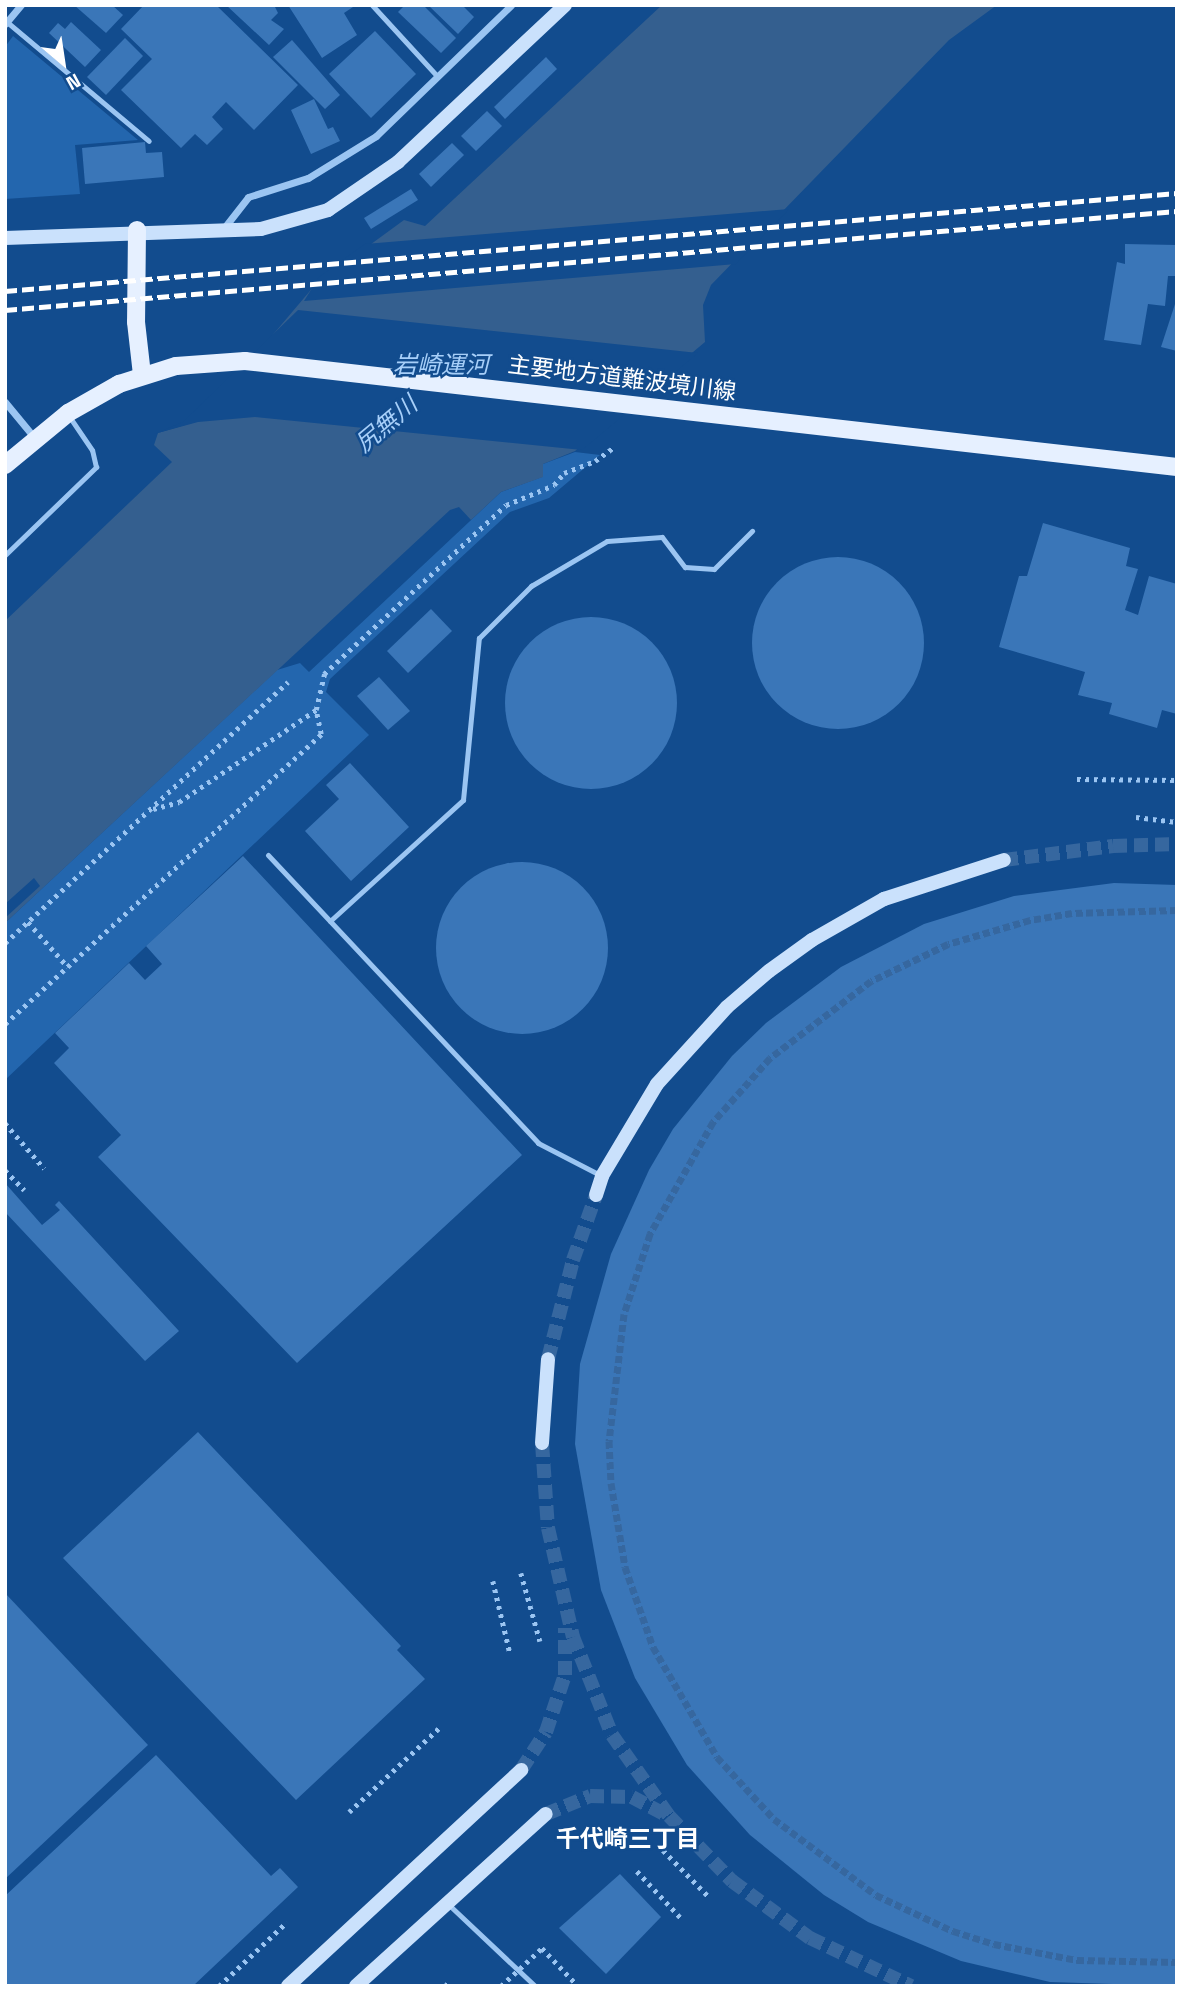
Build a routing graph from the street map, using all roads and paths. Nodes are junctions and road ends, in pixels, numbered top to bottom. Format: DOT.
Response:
graph roads {
  1 [pos="21,5"];
  2 [pos="372,5"];
  3 [pos="511,5"];
  4 [pos="565,5"];
  5 [pos="6,23"];
  6 [pos="437,76"];
  7 [pos="149,141"];
  8 [pos="224,228"];
  9 [pos="137,230"];
  10 [pos="5,238"];
  11 [pos="142,375"];
  12 [pos="5,402"];
  13 [pos="68,413"];
  14 [pos="34,438"];
  15 [pos="614,447"];
  16 [pos="5,465"];
  17 [pos="1177,467"];
  18 [pos="752,531"];
  19 [pos="5,555"];
  20 [pos="288,682"];
  21 [pos="316,710"];
  22 [pos="1077,779"];
  23 [pos="1177,780"];
  24 [pos="150,810"];
  25 [pos="1136,817"];
  26 [pos="1177,822"];
  27 [pos="268,856"];
  28 [pos="1003,860"];
  29 [pos="330,921"];
  30 [pos="28,922"];
  31 [pos="5,943"];
  32 [pos="68,967"];
  33 [pos="5,1024"];
  34 [pos="5,1124"];
  35 [pos="44,1168"];
  36 [pos="5,1170"];
  37 [pos="601,1177"];
  38 [pos="24,1190"];
  39 [pos="596,1195"];
  40 [pos="548,1359"];
  41 [pos="542,1443"];
  42 [pos="521,1573"];
  43 [pos="493,1581"];
  44 [pos="540,1641"];
  45 [pos="510,1653"];
  46 [pos="440,1727"];
  47 [pos="521,1770"];
  48 [pos="349,1812"];
  49 [pos="547,1814"];
  50 [pos="663,1850"];
  51 [pos="637,1871"];
  52 [pos="710,1898"];
  53 [pos="446,1902"];
  54 [pos="681,1918"];
  55 [pos="287,1922"];
  56 [pos="219,1986"];
  57 [pos="288,1986"];
  58 [pos="356,1986"];
  59 [pos="501,1986"];
  60 [pos="535,1986"];
  61 [pos="578,1986"];
  1 -- 5 [label="street"];
  2 -- 6 [label="lane"];
  3 -- 6 [label="street"];
  4 -- 8 [label="street"];
  5 -- 7 [label="lane"];
  6 -- 8 [label="street"];
  8 -- 9 [label="street"];
  9 -- 10 [label="street"];
  9 -- 11 [label="main road"];
  11 -- 13 [label="main road, 主要地方道難波境川線"];
  11 -- 17 [label="main road, 主要地方道難波境川線"];
  12 -- 14 [label="street"];
  13 -- 14 [label="main road, 主要地方道難波境川線"];
  13 -- 19 [label="lane"];
  14 -- 16 [label="main road, 主要地方道難波境川線"];
  15 -- 21 [label="path"];
  18 -- 29 [label="lane"];
  20 -- 24 [label="path"];
  21 -- 24 [label="path"];
  21 -- 32 [label="path"];
  22 -- 23 [label="path"];
  24 -- 30 [label="path"];
  25 -- 26 [label="path"];
  27 -- 29 [label="lane"];
  28 -- 37 [label="street"];
  29 -- 37 [label="lane"];
  30 -- 31 [label="path"];
  30 -- 32 [label="path"];
  32 -- 33 [label="path"];
  34 -- 35 [label="path"];
  36 -- 38 [label="path"];
  37 -- 39 [label="street"];
  40 -- 41 [label="street"];
  42 -- 44 [label="path"];
  43 -- 45 [label="path"];
  46 -- 48 [label="path"];
  47 -- 57 [label="street"];
  49 -- 53 [label="street"];
  50 -- 52 [label="path"];
  51 -- 54 [label="path"];
  53 -- 58 [label="street"];
  53 -- 60 [label="lane"];
  55 -- 56 [label="path"];
  59 -- 61 [label="path, bridge"];
}
